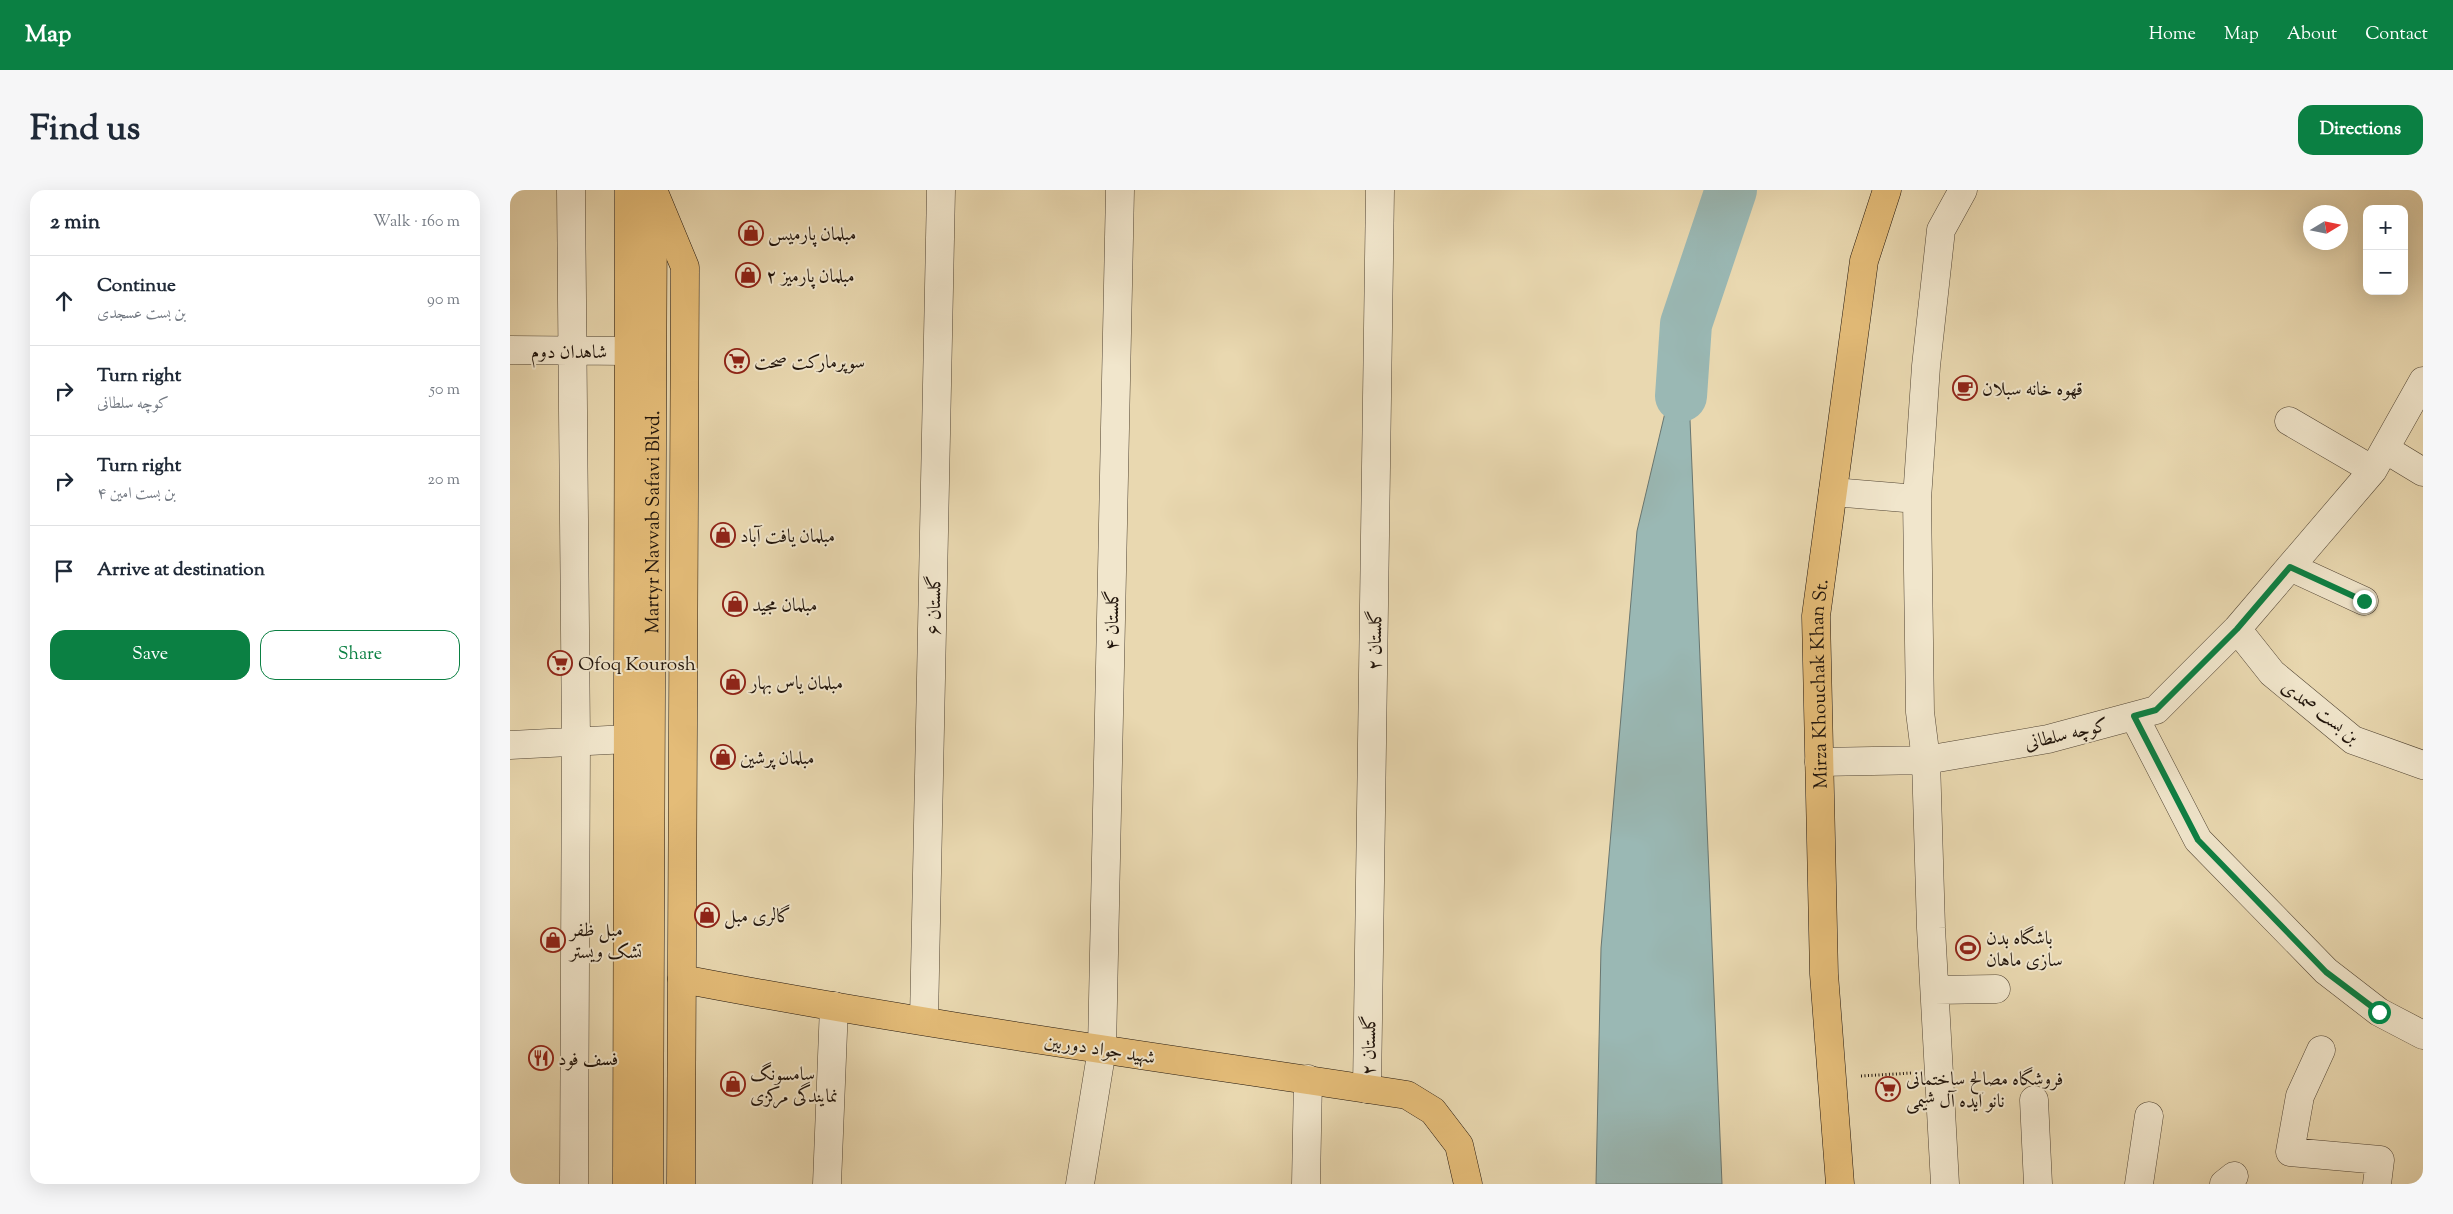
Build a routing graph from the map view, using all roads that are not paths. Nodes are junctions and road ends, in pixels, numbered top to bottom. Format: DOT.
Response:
graph roads {
  1 [pos="571,190"];
  2 [pos="629,190"];
  3 [pos="653,190"];
  4 [pos="941,190"];
  5 [pos="1120,190"];
  6 [pos="1380,190"];
  7 [pos="1887,190"];
  8 [pos="1963,190"];
  9 [pos="510,350"];
  10 [pos="572,350"];
  11 [pos="628,351"];
  12 [pos="2422,384"];
  13 [pos="2289,421"];
  14 [pos="2379,460"];
  15 [pos="2423,472"];
  16 [pos="1833,492"];
  17 [pos="1917,499"];
  18 [pos="2290,567"];
  19 [pos="2364,601"];
  20 [pos="2237,629"];
  21 [pos="2134,716"];
  22 [pos="628,738"];
  23 [pos="576,740"];
  24 [pos="510,744"];
  25 [pos="1926,760"];
  26 [pos="1819,762"];
  27 [pos="2423,765"];
  28 [pos="682,979"];
  29 [pos="1996,989"];
  30 [pos="1935,990"];
  31 [pos="834,1006"];
  32 [pos="924,1020"];
  33 [pos="2423,1034"];
  34 [pos="1102,1049"];
  35 [pos="2321,1050"];
  36 [pos="1308,1079"];
  37 [pos="1367,1089"];
  38 [pos="2034,1100"];
  39 [pos="2149,1116"];
  40 [pos="574,1184"];
  41 [pos="627,1184"];
  42 [pos="649,1184"];
  43 [pos="682,1184"];
  44 [pos="828,1184"];
  45 [pos="1080,1184"];
  46 [pos="1306,1184"];
  47 [pos="1468,1184"];
  48 [pos="1840,1184"];
  49 [pos="1945,1184"];
  50 [pos="2038,1184"];
  51 [pos="2139,1184"];
  52 [pos="2377,1184"];
  1 -- 10 [label="street"];
  2 -- 11 [label="main road, Martyr Navvab Safavi Blvd."];
  3 -- 28 [label="main road"];
  3 -- 42 [label="main road, Martyr Navvab Safavi Blvd."];
  4 -- 32 [label="street, گلستان ۶"];
  5 -- 34 [label="street, گلستان ۴"];
  6 -- 37 [label="street, گلستان ۲"];
  7 -- 16 [label="main road, Mirza Khouchak Khan St."];
  8 -- 17 [label="street"];
  9 -- 10 [label="street, شاهدان دوم"];
  10 -- 11 [label="street, شاهدان دوم"];
  10 -- 23 [label="street"];
  11 -- 22 [label="main road, Martyr Navvab Safavi Blvd."];
  12 -- 14 [label="street, کوچه سلطانی"];
  13 -- 14 [label="street"];
  14 -- 15 [label="street"];
  14 -- 18 [label="street, کوچه سلطانی"];
  16 -- 17 [label="street"];
  16 -- 26 [label="main road, Mirza Khouchak Khan St."];
  17 -- 25 [label="street"];
  18 -- 19 [label="street"];
  18 -- 20 [label="street, کوچه سلطانی"];
  20 -- 21 [label="street, کوچه سلطانی"];
  20 -- 27 [label="street, بن بست صمدی"];
  21 -- 25 [label="street, کوچه سلطانی"];
  21 -- 33 [label="street"];
  22 -- 23 [label="street"];
  22 -- 41 [label="main road, Martyr Navvab Safavi Blvd."];
  23 -- 24 [label="street"];
  23 -- 40 [label="street"];
  25 -- 26 [label="street, کوچه سلطانی"];
  25 -- 30 [label="street"];
  26 -- 48 [label="main road, Mirza Khouchak Khan St."];
  28 -- 31 [label="main road, شهید جواد دوربین"];
  28 -- 43 [label="main road"];
  29 -- 30 [label="street"];
  30 -- 49 [label="street"];
  31 -- 32 [label="main road, شهید جواد دوربین"];
  31 -- 44 [label="street"];
  32 -- 34 [label="main road, شهید جواد دوربین"];
  34 -- 36 [label="main road, شهید جواد دوربین"];
  34 -- 45 [label="street, گلستان ۴"];
  35 -- 52 [label="street"];
  36 -- 37 [label="main road, شهید جواد دوربین"];
  36 -- 46 [label="street"];
  37 -- 47 [label="main road, شهید جواد دوربین"];
  38 -- 50 [label="street"];
  39 -- 51 [label="street"];
}
